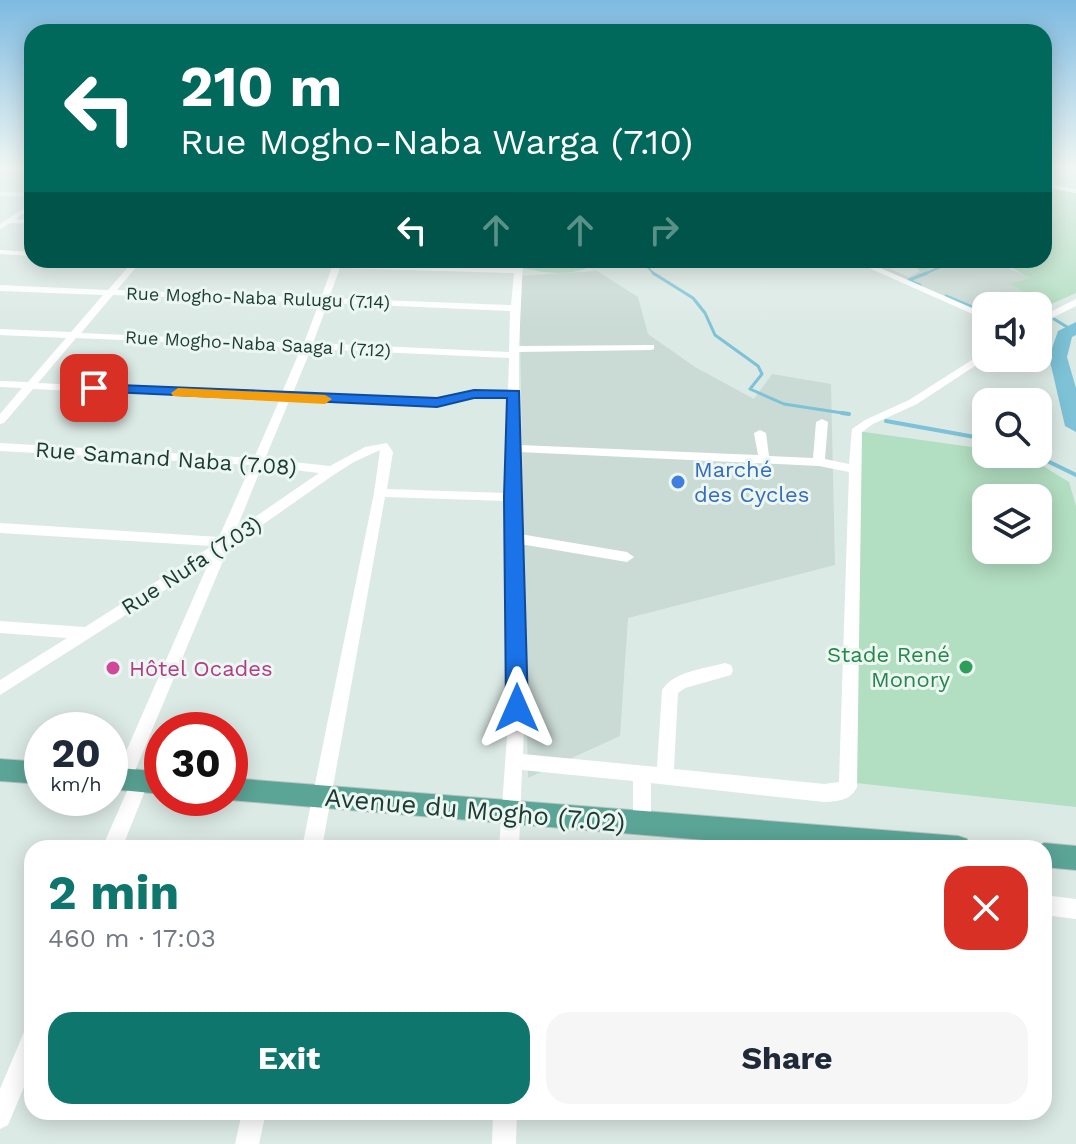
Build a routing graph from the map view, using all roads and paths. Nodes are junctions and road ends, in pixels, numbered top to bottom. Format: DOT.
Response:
graph roads {
  1 [pos="24,222"];
  2 [pos="3,223"];
  3 [pos="0,252"];
  4 [pos="24,254"];
  5 [pos="131,268"];
  6 [pos="336,268"];
  7 [pos="519,268"];
  8 [pos="873,268"];
  9 [pos="0,288"];
  10 [pos="111,292"];
  11 [pos="323,300"];
  12 [pos="1076,302"];
  13 [pos="515,308"];
  14 [pos="972,311"];
  15 [pos="1052,315"];
  16 [pos="0,332"];
  17 [pos="74,335"];
  18 [pos="307,347"];
  19 [pos="651,347"];
  20 [pos="515,352"];
  21 [pos="972,363"];
  22 [pos="0,384"];
  23 [pos="30,385"];
  24 [pos="514,394"];
  25 [pos="284,398"];
  26 [pos="0,421"];
  27 [pos="822,422"];
  28 [pos="760,433"];
  29 [pos="0,447"];
  30 [pos="513,448"];
  31 [pos="764,459"];
  32 [pos="256,462"];
  33 [pos="819,462"];
  34 [pos="854,469"];
  35 [pos="332,470"];
  36 [pos="380,493"];
  37 [pos="512,497"];
  38 [pos="0,528"];
  39 [pos="513,538"];
  40 [pos="221,544"];
  41 [pos="627,557"];
  42 [pos="0,627"];
  43 [pos="85,633"];
  44 [pos="725,670"];
  45 [pos="0,688"];
  46 [pos="514,761"];
  47 [pos="0,770"];
  48 [pos="24,772"];
  49 [pos="642,774"];
  50 [pos="665,777"];
  51 [pos="134,781"];
  52 [pos="248,791"];
  53 [pos="322,798"];
  54 [pos="510,814"];
  55 [pos="642,823"];
  56 [pos="755,832"];
  57 [pos="115,840"];
  58 [pos="314,840"];
  59 [pos="509,840"];
  60 [pos="764,840"];
  61 [pos="856,840"];
  62 [pos="1052,856"];
  63 [pos="1076,858"];
  64 [pos="1052,906"];
  65 [pos="1076,909"];
  66 [pos="24,1059"];
  67 [pos="0,1117"];
  68 [pos="252,1120"];
  69 [pos="505,1120"];
  70 [pos="247,1144"];
  71 [pos="504,1144"];
  1 -- 2 [label="street"];
  3 -- 4 [label="street"];
  5 -- 10 [label="street"];
  6 -- 11 [label="street"];
  7 -- 13 [label="street"];
  8 -- 14 [label="street"];
  9 -- 10 [label="street, Rue Mogho-Naba Rulugu (7.14)"];
  10 -- 11 [label="street, Rue Mogho-Naba Rulugu (7.14)"];
  10 -- 17 [label="street"];
  11 -- 13 [label="street, Rue Mogho-Naba Rulugu (7.14)"];
  11 -- 18 [label="street"];
  12 -- 15 [label="street"];
  13 -- 20 [label="street"];
  16 -- 17 [label="street, Rue Mogho-Naba Saaga I (7.12)"];
  17 -- 18 [label="street, Rue Mogho-Naba Saaga I (7.12)"];
  17 -- 23 [label="street"];
  18 -- 20 [label="street, Rue Mogho-Naba Saaga I (7.12)"];
  18 -- 25 [label="street"];
  19 -- 20 [label="street, Rue Mogho-Naba Saaga I (7.12)"];
  20 -- 24 [label="street"];
  21 -- 34 [label="street"];
  22 -- 23 [label="street"];
  23 -- 25 [label="street"];
  23 -- 26 [label="street"];
  24 -- 25 [label="street"];
  24 -- 30 [label="street"];
  25 -- 32 [label="street"];
  27 -- 33 [label="street"];
  28 -- 31 [label="street"];
  29 -- 32 [label="street, Rue Samand Naba (7.08)"];
  30 -- 31 [label="street"];
  30 -- 37 [label="street"];
  31 -- 33 [label="street"];
  32 -- 35 [label="street, Rue Samand Naba (7.08)"];
  32 -- 40 [label="street"];
  33 -- 34 [label="street"];
  34 -- 50 [label="street"];
  35 -- 36 [label="street, Rue Nufa (7.03)"];
  35 -- 40 [label="street, Rue Nufa (7.03)"];
  36 -- 37 [label="street"];
  36 -- 53 [label="street"];
  37 -- 39 [label="street"];
  38 -- 40 [label="street"];
  39 -- 41 [label="street"];
  39 -- 46 [label="street"];
  40 -- 43 [label="street, Rue Nufa (7.03)"];
  40 -- 51 [label="street"];
  42 -- 43 [label="street"];
  43 -- 45 [label="street, Rue Nufa (7.03)"];
  44 -- 50 [label="street"];
  46 -- 49 [label="street"];
  46 -- 54 [label="street"];
  47 -- 48 [label="main road"];
  49 -- 50 [label="street"];
  49 -- 55 [label="street"];
  51 -- 57 [label="street"];
  52 -- 53 [label="main road, Avenue du Mogho (7.02)"];
  53 -- 54 [label="main road, Avenue du Mogho (7.02)"];
  53 -- 58 [label="street"];
  54 -- 55 [label="main road, Avenue du Mogho (7.02)"];
  54 -- 59 [label="street"];
  55 -- 56 [label="main road, Avenue du Mogho (7.02)"];
  56 -- 60 [label="street"];
  56 -- 61 [label="main road, Avenue du Mogho (7.02)"];
  62 -- 63 [label="main road"];
  64 -- 65 [label="street"];
  66 -- 67 [label="street"];
  68 -- 70 [label="street"];
  69 -- 71 [label="street"];
}
